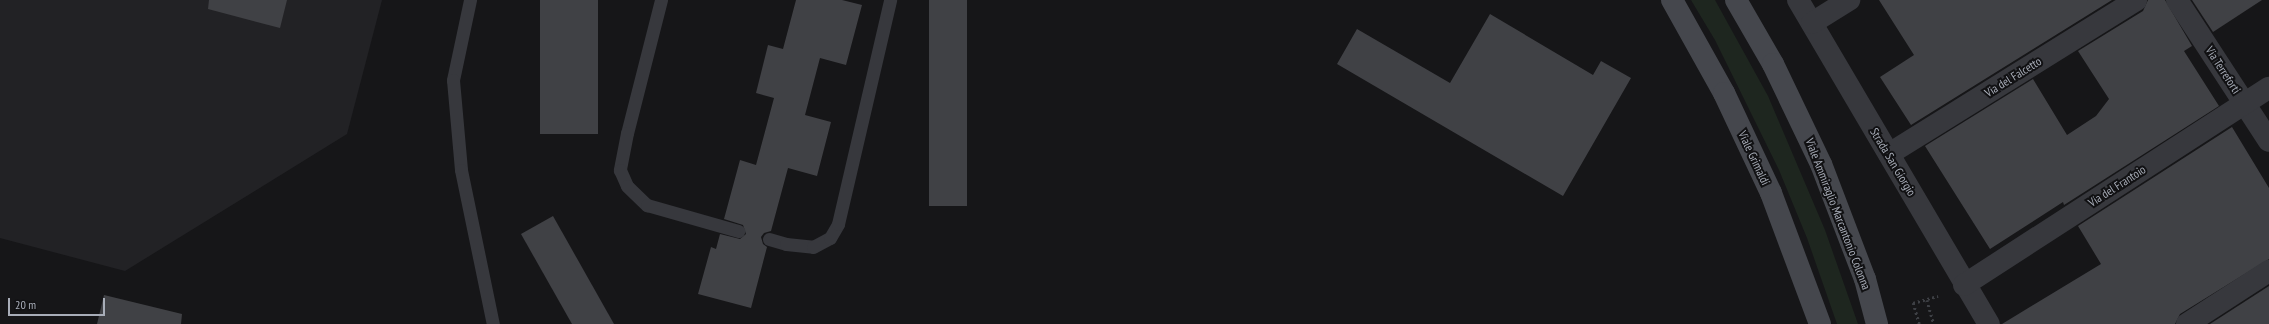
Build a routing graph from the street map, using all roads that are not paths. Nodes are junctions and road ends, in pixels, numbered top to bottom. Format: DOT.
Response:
graph roads {
  1 [pos="470,0"];
  2 [pos="661,0"];
  3 [pos="890,0"];
  4 [pos="1672,0"];
  5 [pos="1736,0"];
  6 [pos="1798,0"];
  7 [pos="1849,0"];
  8 [pos="2136,0"];
  9 [pos="2177,0"];
  10 [pos="1812,22"];
  11 [pos="2269,88"];
  12 [pos="2245,104"];
  13 [pos="2269,141"];
  14 [pos="1889,154"];
  15 [pos="738,231"];
  16 [pos="769,239"];
  17 [pos="2269,271"];
  18 [pos="1964,285"];
  19 [pos="493,324"];
  20 [pos="1820,324"];
  21 [pos="1877,324"];
  22 [pos="1989,324"];
  23 [pos="2187,324"];
  1 -- 19 [label="lane"];
  2 -- 15 [label="lane"];
  3 -- 16 [label="lane"];
  4 -- 20 [label="main road, Viale Grimaldi"];
  5 -- 21 [label="main road, Viale Ammiraglio Marcantonio Colonna"];
  6 -- 10 [label="street, Strada San Giorgio"];
  7 -- 10 [label="street"];
  8 -- 14 [label="street, Via del Falcetto"];
  9 -- 12 [label="street, Via Terreforti"];
  10 -- 14 [label="street, Strada San Giorgio"];
  11 -- 12 [label="street, Via del Frantoio"];
  12 -- 13 [label="street, Via Terreforti"];
  12 -- 18 [label="street, Via del Frantoio"];
  14 -- 18 [label="street, Strada San Giorgio"];
  17 -- 23 [label="street"];
  18 -- 22 [label="street, Strada San Giorgio"];
}
